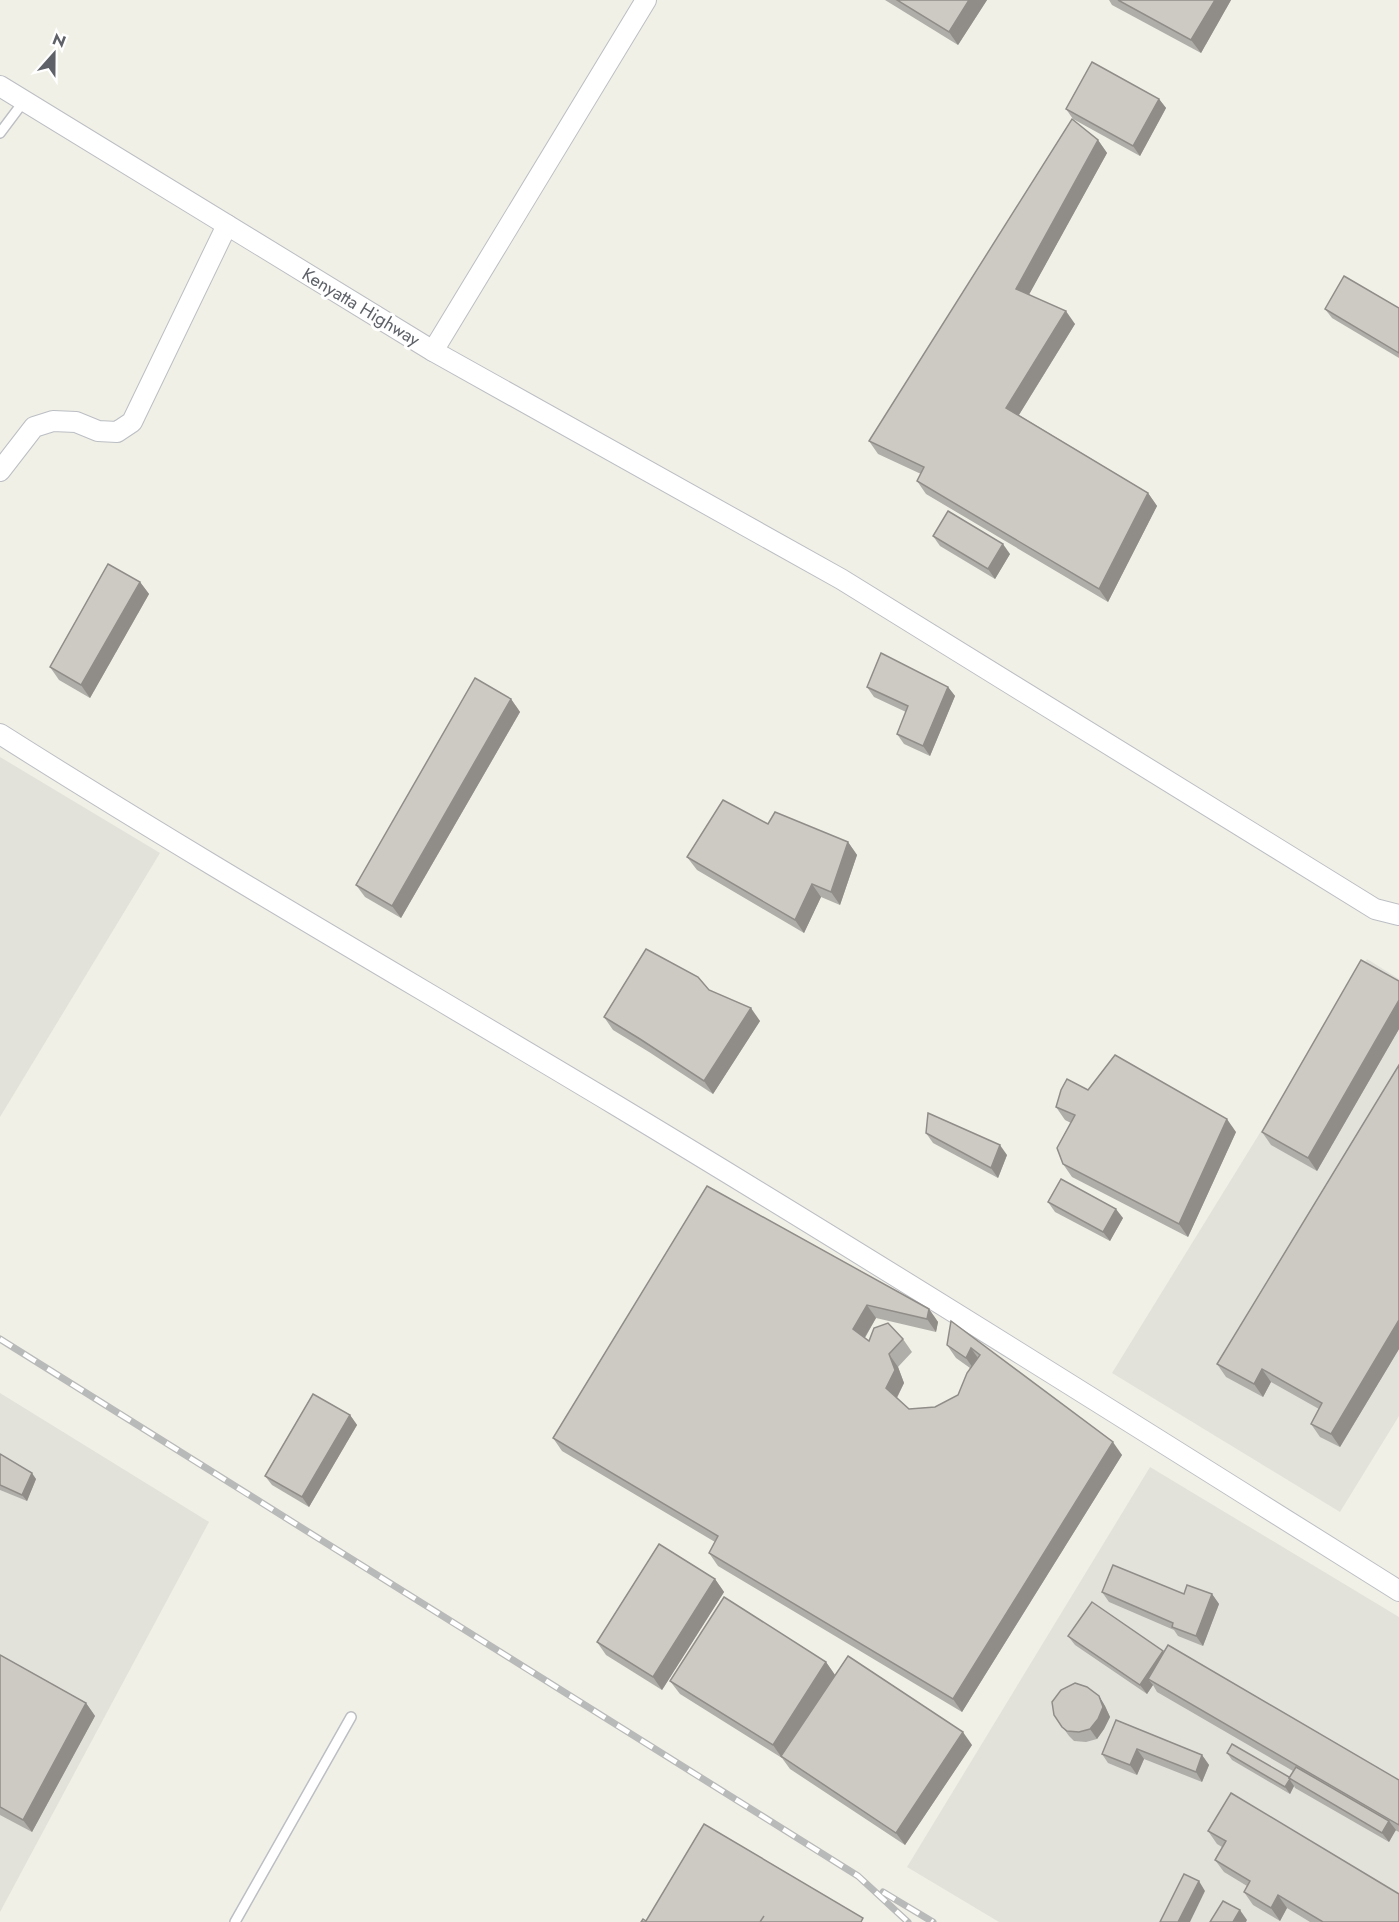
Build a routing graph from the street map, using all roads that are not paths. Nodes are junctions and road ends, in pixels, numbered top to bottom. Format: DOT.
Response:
graph roads {
  1 [pos="646,0"];
  2 [pos="0,86"];
  3 [pos="24,101"];
  4 [pos="0,133"];
  5 [pos="227,225"];
  6 [pos="433,351"];
  7 [pos="0,471"];
  8 [pos="0,734"];
  9 [pos="1399,915"];
  10 [pos="1399,1591"];
  11 [pos="351,1717"];
  12 [pos="235,1922"];
  1 -- 6 [label="street, Kenyatta Highway"];
  2 -- 3 [label="street, Kenyatta Highway"];
  3 -- 4 [label="lane"];
  3 -- 5 [label="street, Kenyatta Highway"];
  5 -- 6 [label="street, Kenyatta Highway"];
  5 -- 7 [label="street"];
  6 -- 9 [label="street"];
  8 -- 10 [label="street"];
  11 -- 12 [label="lane"];
}
